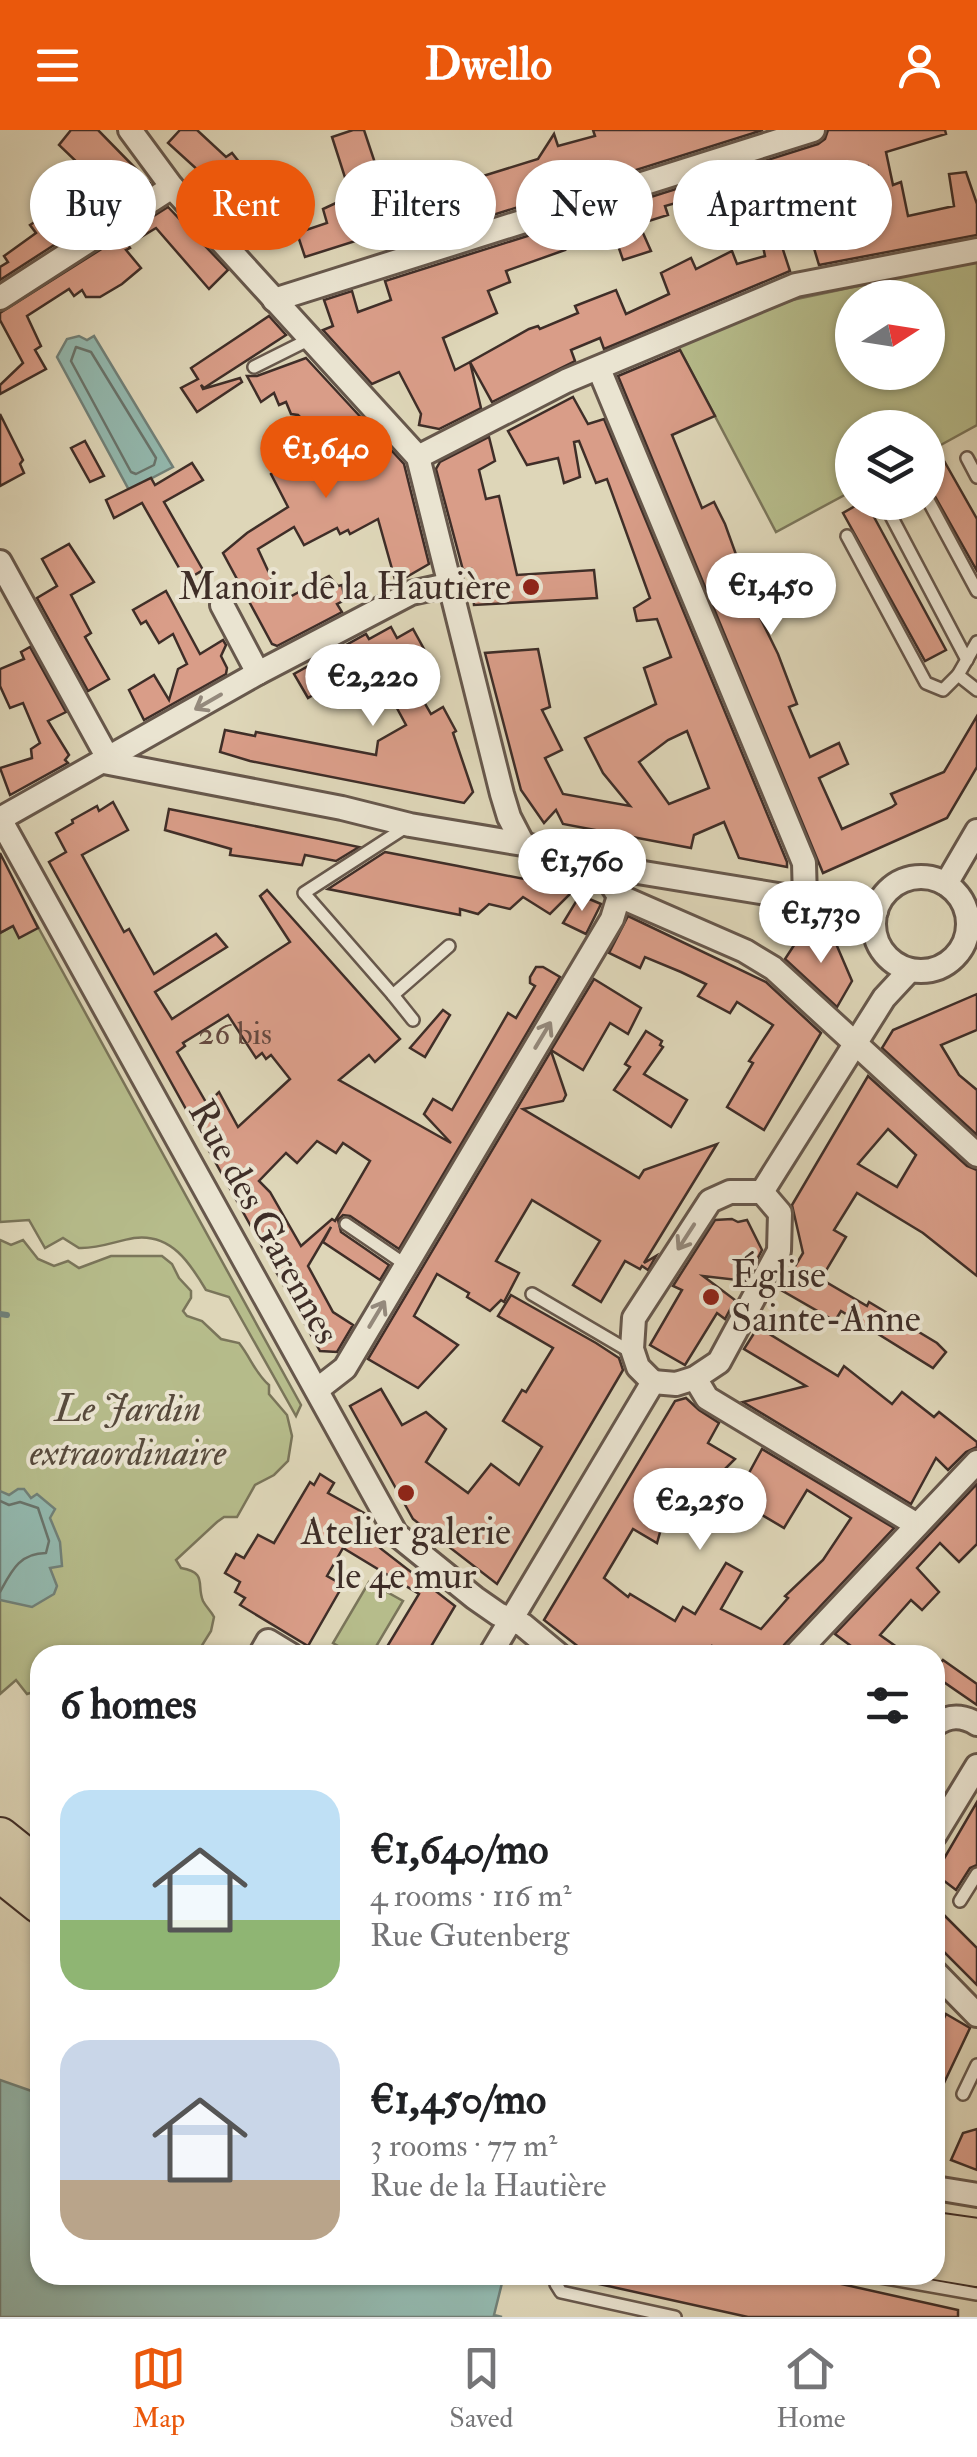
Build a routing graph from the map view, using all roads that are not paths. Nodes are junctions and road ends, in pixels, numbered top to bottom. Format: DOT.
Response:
graph roads {
  1 [pos="814,130"];
  2 [pos="134,131"];
  3 [pos="172,187"];
  4 [pos="977,250"];
  5 [pos="0,298"];
  6 [pos="274,300"];
  7 [pos="310,339"];
  8 [pos="254,366"];
  9 [pos="599,368"];
  10 [pos="418,457"];
  11 [pos="967,458"];
  12 [pos="977,477"];
  13 [pos="893,520"];
  14 [pos="939,520"];
  15 [pos="847,536"];
  16 [pos="0,562"];
  17 [pos="452,584"];
  18 [pos="977,591"];
  19 [pos="222,606"];
  20 [pos="977,642"];
  21 [pos="967,660"];
  22 [pos="258,674"];
  23 [pos="958,674"];
  24 [pos="977,690"];
  25 [pos="104,762"];
  26 [pos="0,819"];
  27 [pos="410,825"];
  28 [pos="977,831"];
  29 [pos="523,844"];
  30 [pos="601,866"];
  31 [pos="946,884"];
  32 [pos="619,896"];
  33 [pos="806,900"];
  34 [pos="876,912"];
  35 [pos="972,934"];
  36 [pos="449,946"];
  37 [pos="910,970"];
  38 [pos="393,995"];
  39 [pos="413,1020"];
  40 [pos="855,1045"];
  41 [pos="977,1155"];
  42 [pos="762,1192"];
  43 [pos="346,1224"];
  44 [pos="406,1265"];
  45 [pos="532,1294"];
  46 [pos="632,1349"];
  47 [pos="695,1378"];
  48 [pos="652,1382"];
  49 [pos="318,1389"];
  50 [pos="977,1462"];
  51 [pos="917,1525"];
  52 [pos="511,1620"];
  53 [pos="496,1645"];
  54 [pos="547,1645"];
  55 [pos="807,1645"];
  56 [pos="945,1720"];
  57 [pos="977,1724"];
  58 [pos="977,1766"];
  59 [pos="945,1819"];
  60 [pos="0,1837"];
  61 [pos="30,1861"];
  62 [pos="0,1872"];
  63 [pos="977,1874"];
  64 [pos="30,1896"];
  65 [pos="960,1901"];
  66 [pos="945,1986"];
  67 [pos="977,2016"];
  68 [pos="977,2065"];
  69 [pos="964,2094"];
  70 [pos="945,2190"];
  71 [pos="977,2195"];
  72 [pos="945,2233"];
  73 [pos="977,2238"];
  74 [pos="945,2262"];
  75 [pos="977,2267"];
  76 [pos="557,2285"];
  77 [pos="926,2285"];
  78 [pos="977,2294"];
  79 [pos="675,2317"];
  1 -- 6 [label="street"];
  2 -- 3 [label="street"];
  3 -- 5 [label="street"];
  3 -- 6 [label="street"];
  4 -- 9 [label="street"];
  6 -- 7 [label="street"];
  7 -- 8 [label="lane"];
  7 -- 10 [label="street"];
  9 -- 10 [label="street"];
  9 -- 33 [label="street"];
  10 -- 17 [label="street"];
  11 -- 12 [label="lane"];
  13 -- 21 [label="lane"];
  14 -- 18 [label="lane"];
  15 -- 23 [label="lane"];
  16 -- 25 [label="street"];
  17 -- 22 [label="street"];
  17 -- 29 [label="street"];
  19 -- 22 [label="street"];
  20 -- 21 [label="lane"];
  21 -- 23 [label="lane"];
  22 -- 25 [label="street, one-way"];
  23 -- 24 [label="lane"];
  25 -- 26 [label="street"];
  25 -- 27 [label="street"];
  26 -- 49 [label="street, Rue des Garennes"];
  27 -- 29 [label="street"];
  27 -- 38 [label="lane"];
  28 -- 31 [label="street"];
  29 -- 30 [label="street"];
  30 -- 32 [label="street"];
  30 -- 33 [label="street"];
  31 -- 34 [label="street"];
  31 -- 35 [label="street"];
  32 -- 40 [label="street"];
  44 -- 32 [label="street, one-way"];
  33 -- 34 [label="street"];
  34 -- 37 [label="street"];
  35 -- 37 [label="street"];
  36 -- 38 [label="lane"];
  37 -- 40 [label="street"];
  38 -- 39 [label="lane"];
  40 -- 41 [label="street"];
  40 -- 42 [label="street"];
  42 -- 46 [label="street, one-way"];
  42 -- 47 [label="street"];
  43 -- 44 [label="lane"];
  49 -- 44 [label="street, one-way"];
  45 -- 46 [label="lane"];
  46 -- 48 [label="street"];
  47 -- 48 [label="street"];
  47 -- 51 [label="street"];
  48 -- 52 [label="street"];
  49 -- 52 [label="street, Rue des Garennes"];
  50 -- 51 [label="street"];
  51 -- 55 [label="street"];
  52 -- 53 [label="street"];
  52 -- 54 [label="street, Rue des Garennes"];
  56 -- 57 [label="street"];
  58 -- 59 [label="street"];
  60 -- 61 [label="main road"];
  62 -- 64 [label="main road"];
  63 -- 65 [label="lane"];
  66 -- 67 [label="street"];
  68 -- 69 [label="lane"];
  70 -- 71 [label="street"];
  72 -- 73 [label="main road"];
  74 -- 75 [label="main road"];
  76 -- 79 [label="lane"];
  77 -- 78 [label="lane"];
}
